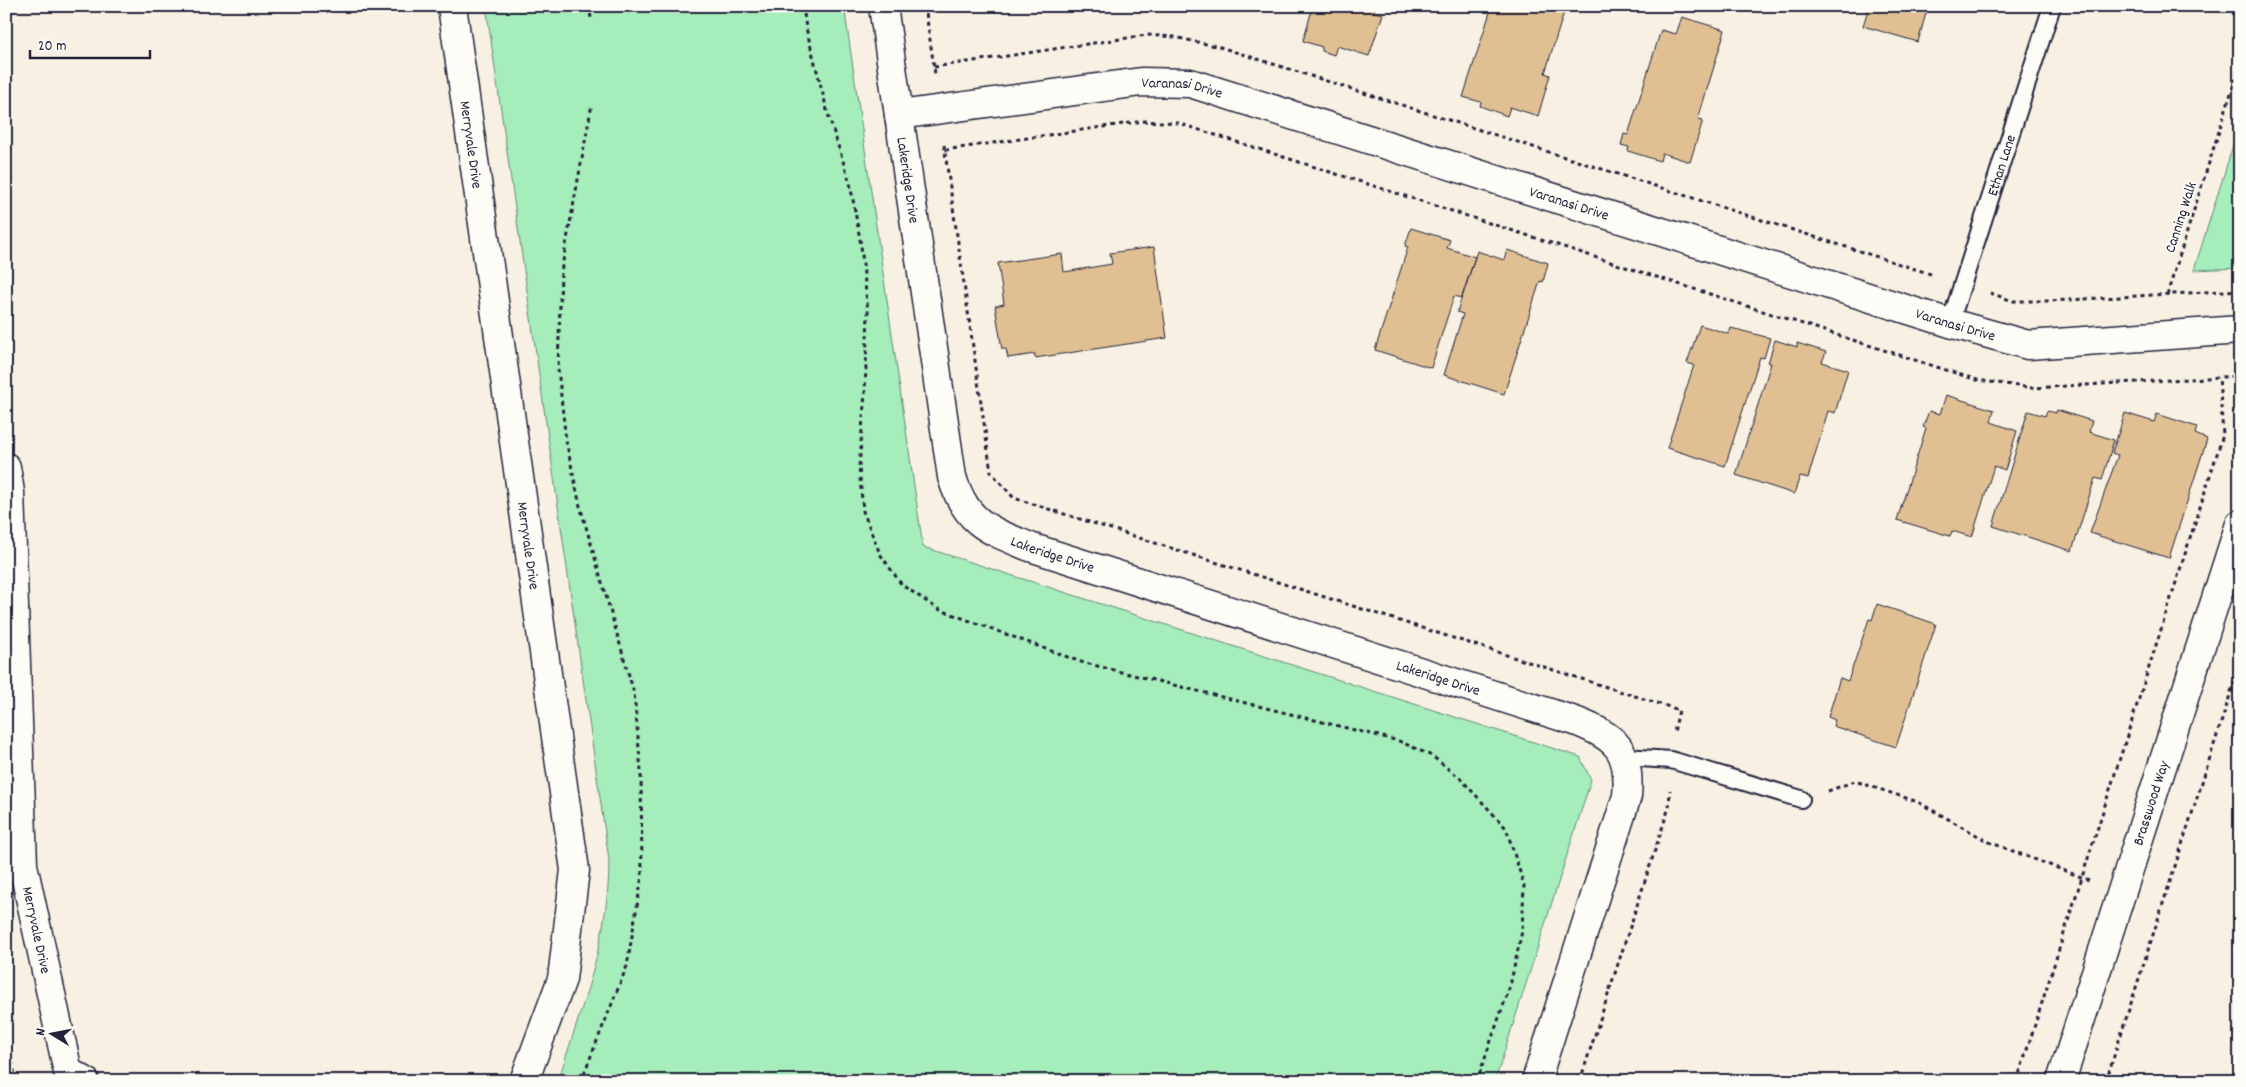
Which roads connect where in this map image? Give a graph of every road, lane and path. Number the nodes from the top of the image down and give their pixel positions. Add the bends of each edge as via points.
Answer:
1 (452, 6) edge
2 (589, 6) edge
3 (883, 6) edge
4 (925, 6) edge
5 (2052, 6) edge
6 (591, 18) dead end
7 (2240, 65) edge
8 (934, 67) junction
9 (592, 104) dead end
10 (940, 110) junction
11 (899, 116) junction
12 (945, 150) junction
13 (1962, 284) junction
14 (2240, 290) edge
15 (2168, 294) junction
16 (1950, 323) junction
17 (2240, 330) edge
18 (2163, 335) junction
19 (2240, 376) edge
20 (2219, 377) junction
21 (2162, 380) junction
22 (6, 467) edge
23 (2240, 524) edge
24 (2240, 664) edge
25 (1625, 757) junction
26 (1671, 760) junction
27 (1801, 800) joint
28 (13, 814) edge
29 (2082, 877) junction
30 (2123, 890) junction
31 (6, 1030) edge
32 (16, 1081) edge
33 (85, 1081) edge
34 (524, 1081) edge
35 (581, 1081) edge
36 (1536, 1081) edge
37 (1580, 1081) edge
38 (2017, 1081) edge
39 (2061, 1081) edge
40 (2106, 1081) edge

1 - 34 street, Merryvale Drive via 575,870 562,979
2 - 6 path
3 - 11 street, Lakeridge Drive
4 - 8 path
5 - 13 lane, Ethan Lane
7 - 15 path, Canning Walk
8 - 10 path
8 - 13 path via 1147,35 1174,36 1220,47
9 - 35 path via 561,272 558,369 566,441 580,506 634,693 641,771 642,876 627,966
10 - 11 street, Varanasi Drive
10 - 12 path
10 - 16 street, Varanasi Drive via 1141,82 1190,83
11 - 25 street, Lakeridge Drive via 952,477 957,494 987,530 1030,547 1595,728
12 - 21 path via 1144,121 1178,123 1977,380 2032,388
12 - 26 path via 991,472 1014,498 1679,710
13 - 15 path via 2013,301
13 - 16 lane, Ethan Lane
14 - 15 path
15 - 18 path, Canning Walk
16 - 18 street, Varanasi Drive via 2028,344
17 - 18 street, Varanasi Drive
18 - 21 path, Canning Walk
19 - 20 path
20 - 21 path
20 - 29 path via 2223,435
22 - 28 street, Merryvale Drive via 10,492
23 - 30 street, Brasswood Way
24 - 40 path
25 - 26 lane
25 - 36 street via 1629,774 1627,796
26 - 27 lane
26 - 37 path via 1669,807
27 - 29 path via 1855,781 1918,802 1989,842
28 - 33 street, Merryvale Drive via 68,1072
29 - 30 path
29 - 38 path
30 - 39 street, Brasswood Way
31 - 32 path

